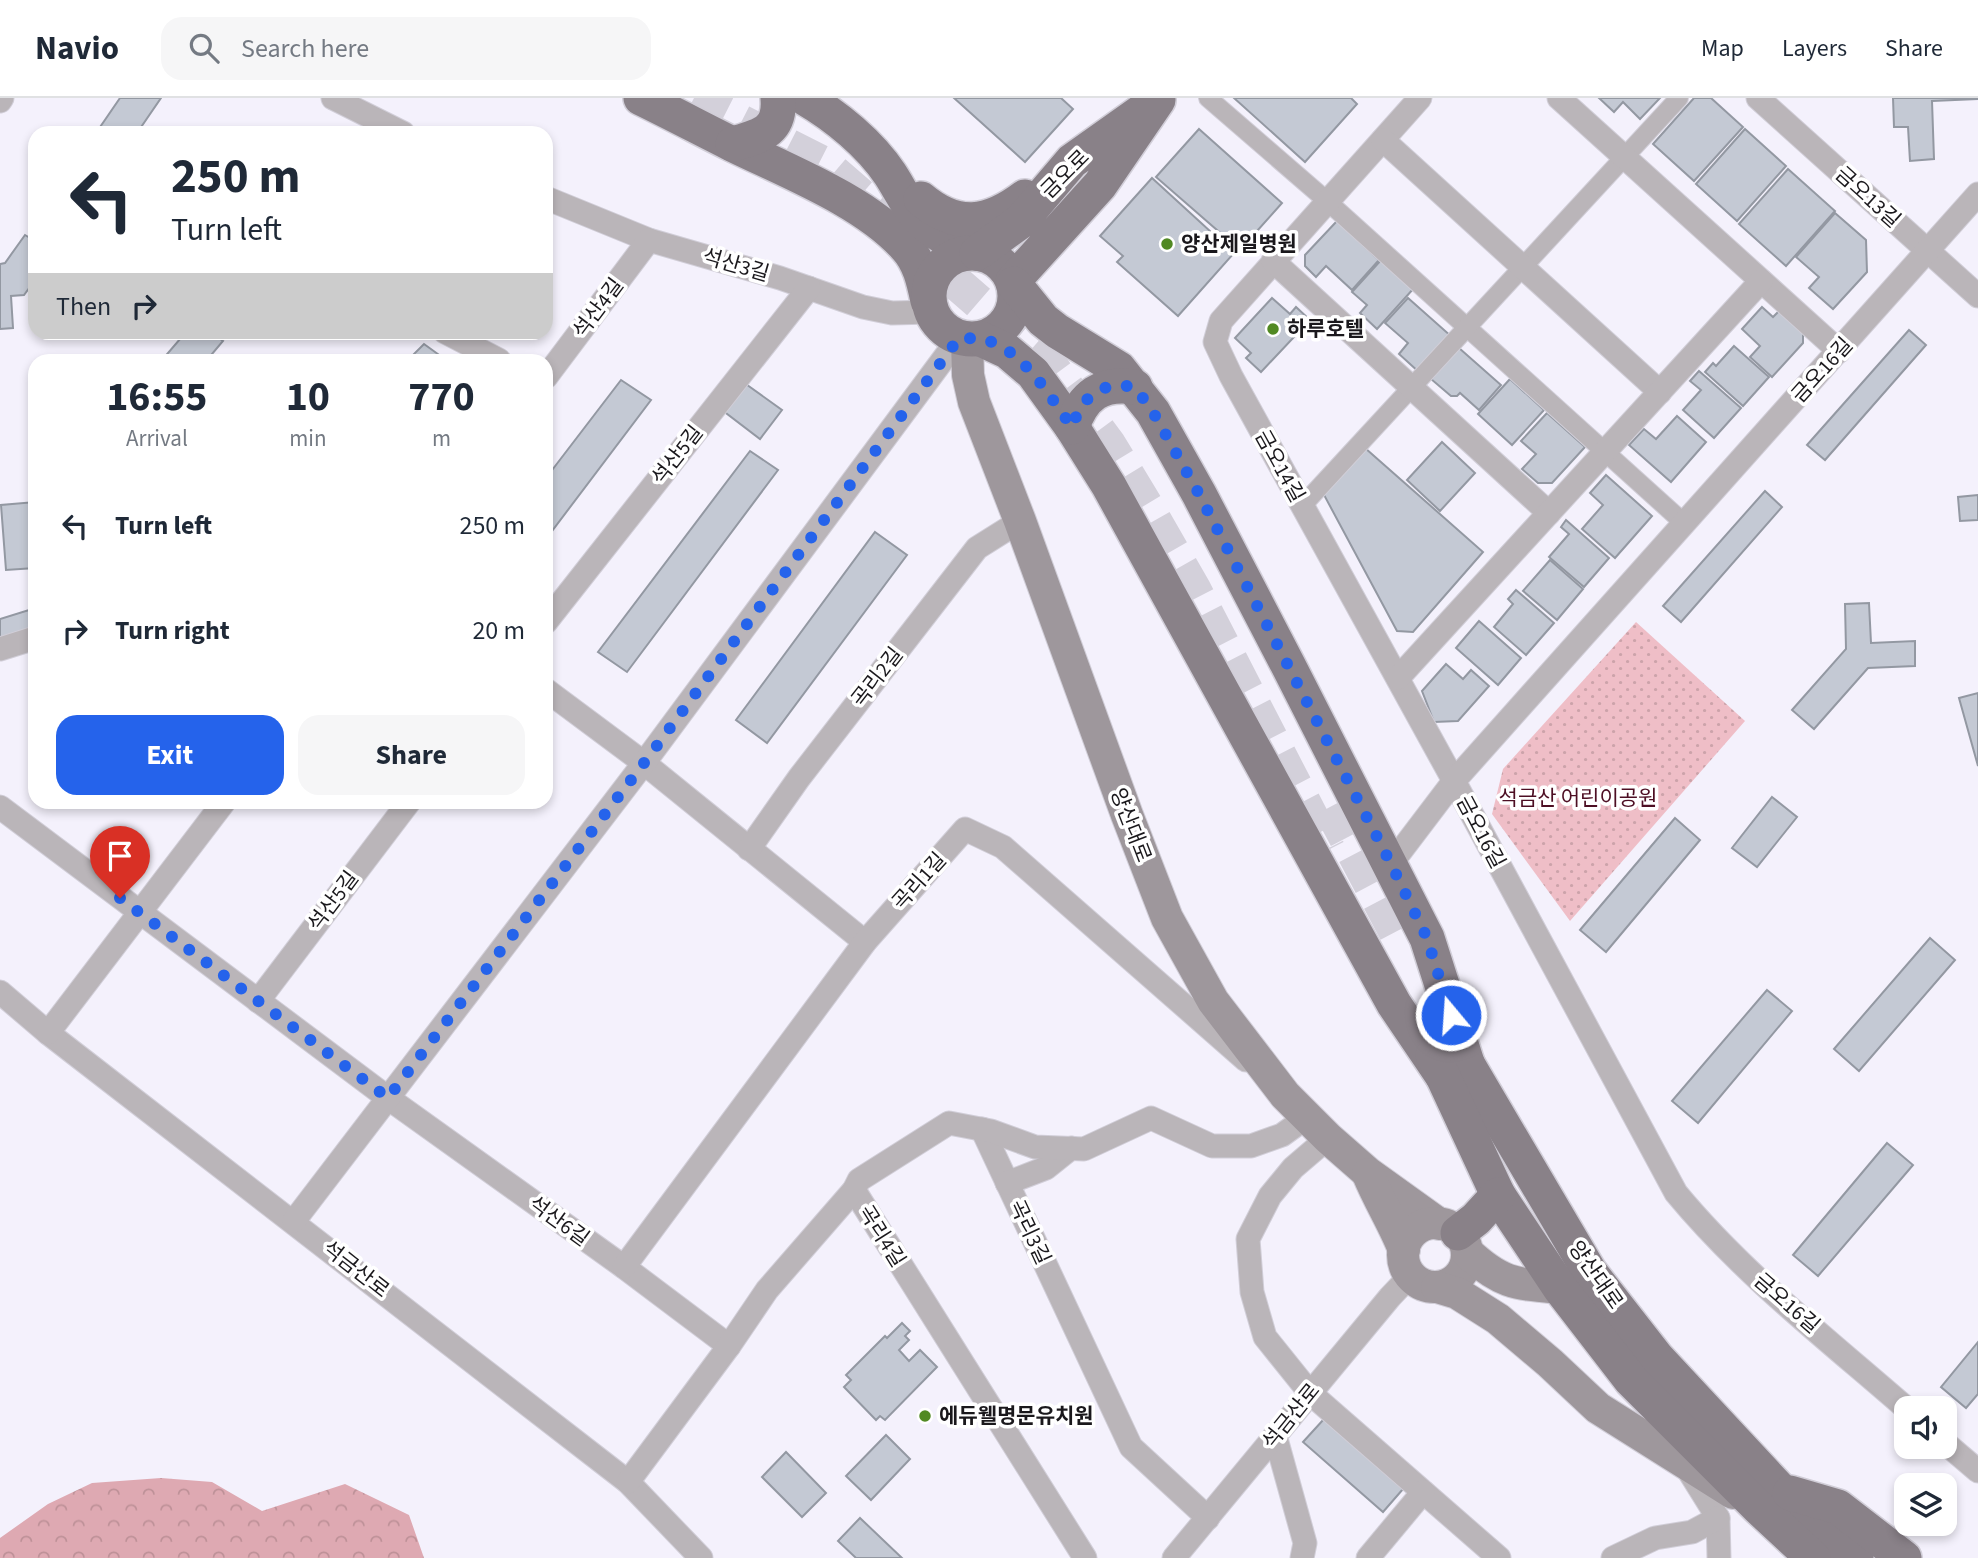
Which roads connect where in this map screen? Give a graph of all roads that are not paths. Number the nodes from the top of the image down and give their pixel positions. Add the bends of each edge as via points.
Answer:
1 (333, 98) edge
2 (641, 98) edge
3 (778, 98) edge
4 (805, 98) edge
5 (1208, 98) edge
6 (1420, 98) edge
7 (1559, 98) edge
8 (1679, 98) edge
9 (1758, 98) edge
10 (1159, 99) edge
11 (389, 126) edge
12 (1382, 140) junction
13 (733, 144) junction
14 (1625, 157) junction
15 (1072, 162) junction
16 (889, 172) junction
17 (1978, 194) edge
18 (553, 201) edge
19 (1327, 201) junction
20 (1073, 215) junction
21 (649, 240) junction
22 (1928, 251) junction
23 (974, 253) junction
24 (1273, 261) junction
25 (1522, 268) junction
26 (1761, 281) junction
27 (1013, 283) junction
28 (809, 288) junction
29 (1978, 296) edge
30 (930, 307) junction
31 (1468, 327) junction
32 (969, 339) junction
33 (460, 340) edge
34 (1839, 351) junction
35 (487, 354) edge
36 (553, 368) edge
37 (1127, 378) junction
38 (1412, 387) junction
39 (1660, 392) junction
40 (1072, 427) junction
41 (1606, 451) junction
42 (1302, 506) junction
43 (1549, 513) junction
44 (1020, 521) junction
45 (1685, 524) junction
46 (553, 613) edge
47 (28, 640) edge
48 (0, 649) edge
49 (1398, 678) junction
50 (553, 695) edge
51 (644, 763) junction
52 (1454, 781) junction
53 (0, 807) edge
54 (219, 809) edge
55 (404, 809) edge
56 (749, 849) junction
57 (1391, 864) junction
58 (139, 913) junction
59 (865, 942) junction
60 (1392, 948) tunnel mouth
61 (0, 992) edge
62 (258, 1001) junction
63 (48, 1033) junction
64 (1455, 1071) junction
65 (1285, 1095) junction
66 (388, 1098) junction
67 (1317, 1127) junction
68 (982, 1129) junction
69 (1071, 1148) junction
70 (1368, 1173) junction
71 (1007, 1183) junction
72 (854, 1190) junction
73 (1499, 1195) junction
74 (294, 1221) junction
75 (1455, 1236) junction
76 (624, 1267) junction
77 (1417, 1271) junction
78 (1560, 1288) junction
79 (729, 1346) junction
80 (1310, 1393) junction
81 (1894, 1398) edge
82 (1275, 1435) junction
83 (1957, 1452) edge
84 (1683, 1462) junction
85 (1978, 1471) edge
86 (628, 1482) junction
87 (1423, 1492) junction
88 (1769, 1499) junction
89 (1208, 1518) junction
90 (1718, 1518) junction
91 (701, 1558) edge
92 (1085, 1558) edge
93 (1174, 1558) edge
94 (1302, 1558) edge
95 (1368, 1558) edge
96 (1499, 1558) edge
97 (1614, 1558) edge
98 (1719, 1558) edge
99 (1813, 1558) edge
100 (1856, 1558) edge
101 (1904, 1558) edge

1 - 11 street
2 - 13 main road
3 - 13 main road via 779,110 769,129
4 - 16 main road via 857,137
5 - 19 street
6 - 12 street, 금오14길
7 - 14 street
8 - 14 street
9 - 22 street, 금오13길
10 - 15 main road, 금오로
10 - 20 main road, 금오로 via 1100,185
12 - 19 street, 금오14길
12 - 25 street
13 - 30 main road via 792,171 889,231 919,266
14 - 25 street
14 - 26 street
15 - 16 main road via 1012,207 984,219 944,215
15 - 23 main road, 금오로 via 1021,220
16 - 23 main road via 919,219
17 - 22 street, 금오16길
18 - 21 street, 석산3길
19 - 24 street, 금오14길
19 - 31 street
20 - 27 main road, 금오로
20 - 37 main road via 1047,265 1046,292 1061,315 1094,340
21 - 28 street, 석산3길
21 - 36 street, 석산4길
22 - 29 street, 금오13길
22 - 34 street, 금오16길
23 - 27 main road via 999,262
23 - 30 main road via 956,255 935,274 929,287
24 - 38 street
24 - 42 street, 금오14길 via 1221,320 1215,342
25 - 31 street
25 - 39 street
26 - 34 street
26 - 39 street
27 - 32 main road via 1016,298 1005,324 995,333
27 - 37 main road via 1043,320
28 - 30 street, 석산3길 via 892,313
28 - 46 street, 석산5길
30 - 32 main road via 947,332
31 - 38 street
31 - 41 street
32 - 40 main road via 1007,351 1021,361
32 - 44 main road, 양산대로 via 968,374 974,402
32 - 51 street
33 - 35 street
34 - 45 street, 금오16길
37 - 40 main road via 1093,393 1079,409
37 - 57 main road via 1153,412 1199,494
38 - 42 street
38 - 43 street
39 - 41 street
40 - 64 main road via 1109,486 1394,1004
41 - 43 street
41 - 45 street
42 - 49 street, 금오14길
43 - 49 street
44 - 56 street, 곡리2길 via 977,548
44 - 65 main road, 양산대로 via 1167,918 1213,1001
45 - 52 street, 금오16길
47 - 48 street
49 - 52 street, 금오14길
50 - 51 street
51 - 56 street
51 - 66 street
52 - 57 street
52 - 81 street, 금오16길 via 1676,1193 1708,1233
53 - 58 street
54 - 58 street
55 - 62 street, 석산5길
56 - 59 street
57 - 64 main road via 1427,938
58 - 62 street
58 - 63 street
59 - 65 street, 곡리1길 via 965,829 1003,847
59 - 76 street, 곡리1길
60 - 64 main road, 양산대로 via 1408,1003
61 - 63 street, 석금산로
62 - 66 street
63 - 74 street, 석금산로
64 - 73 main road, 양산대로
64 - 88 main road, 양산대로 via 1590,1271
65 - 67 main road, 양산대로
66 - 74 street
66 - 76 street, 석산6길
67 - 69 street, 곡리3길 via 1251,1146 1212,1146 1151,1118 1084,1149
67 - 70 main road, 양산대로
67 - 80 street via 1270,1196 1248,1239 1252,1292 1265,1337
68 - 69 street via 1035,1147
68 - 71 street
68 - 72 street via 949,1123 859,1180
69 - 71 street, 곡리3길 via 1046,1168
70 - 75 main road, 양산대로
70 - 77 main road
71 - 89 street, 곡리3길 via 1131,1447
72 - 79 street, 곡리4길 via 767,1290
72 - 92 street, 곡리4길
73 - 75 main road
73 - 78 main road, 양산대로
74 - 86 street, 석금산로
75 - 77 main road via 1420,1227 1413,1233
75 - 77 main road via 1467,1263 1456,1280
75 - 78 main road, 양산대로 via 1479,1263 1506,1281
76 - 79 street, 석산6길
77 - 80 street, 석금산로
77 - 84 main road via 1498,1319 1598,1408
78 - 88 main road, 양산대로 via 1631,1380
79 - 86 street, 곡리4길
80 - 82 street, 석금산로
80 - 87 street
82 - 89 street, 석금산로
82 - 94 street via 1305,1543
83 - 85 street
84 - 88 main road
84 - 90 street
86 - 91 street, 석금산로
87 - 95 street
87 - 96 street
88 - 99 main road, 양산대로
88 - 100 main road, 양산대로
88 - 101 main road via 1838,1507
89 - 93 street, 석금산로
90 - 97 street via 1692,1532 1655,1538
90 - 98 street

